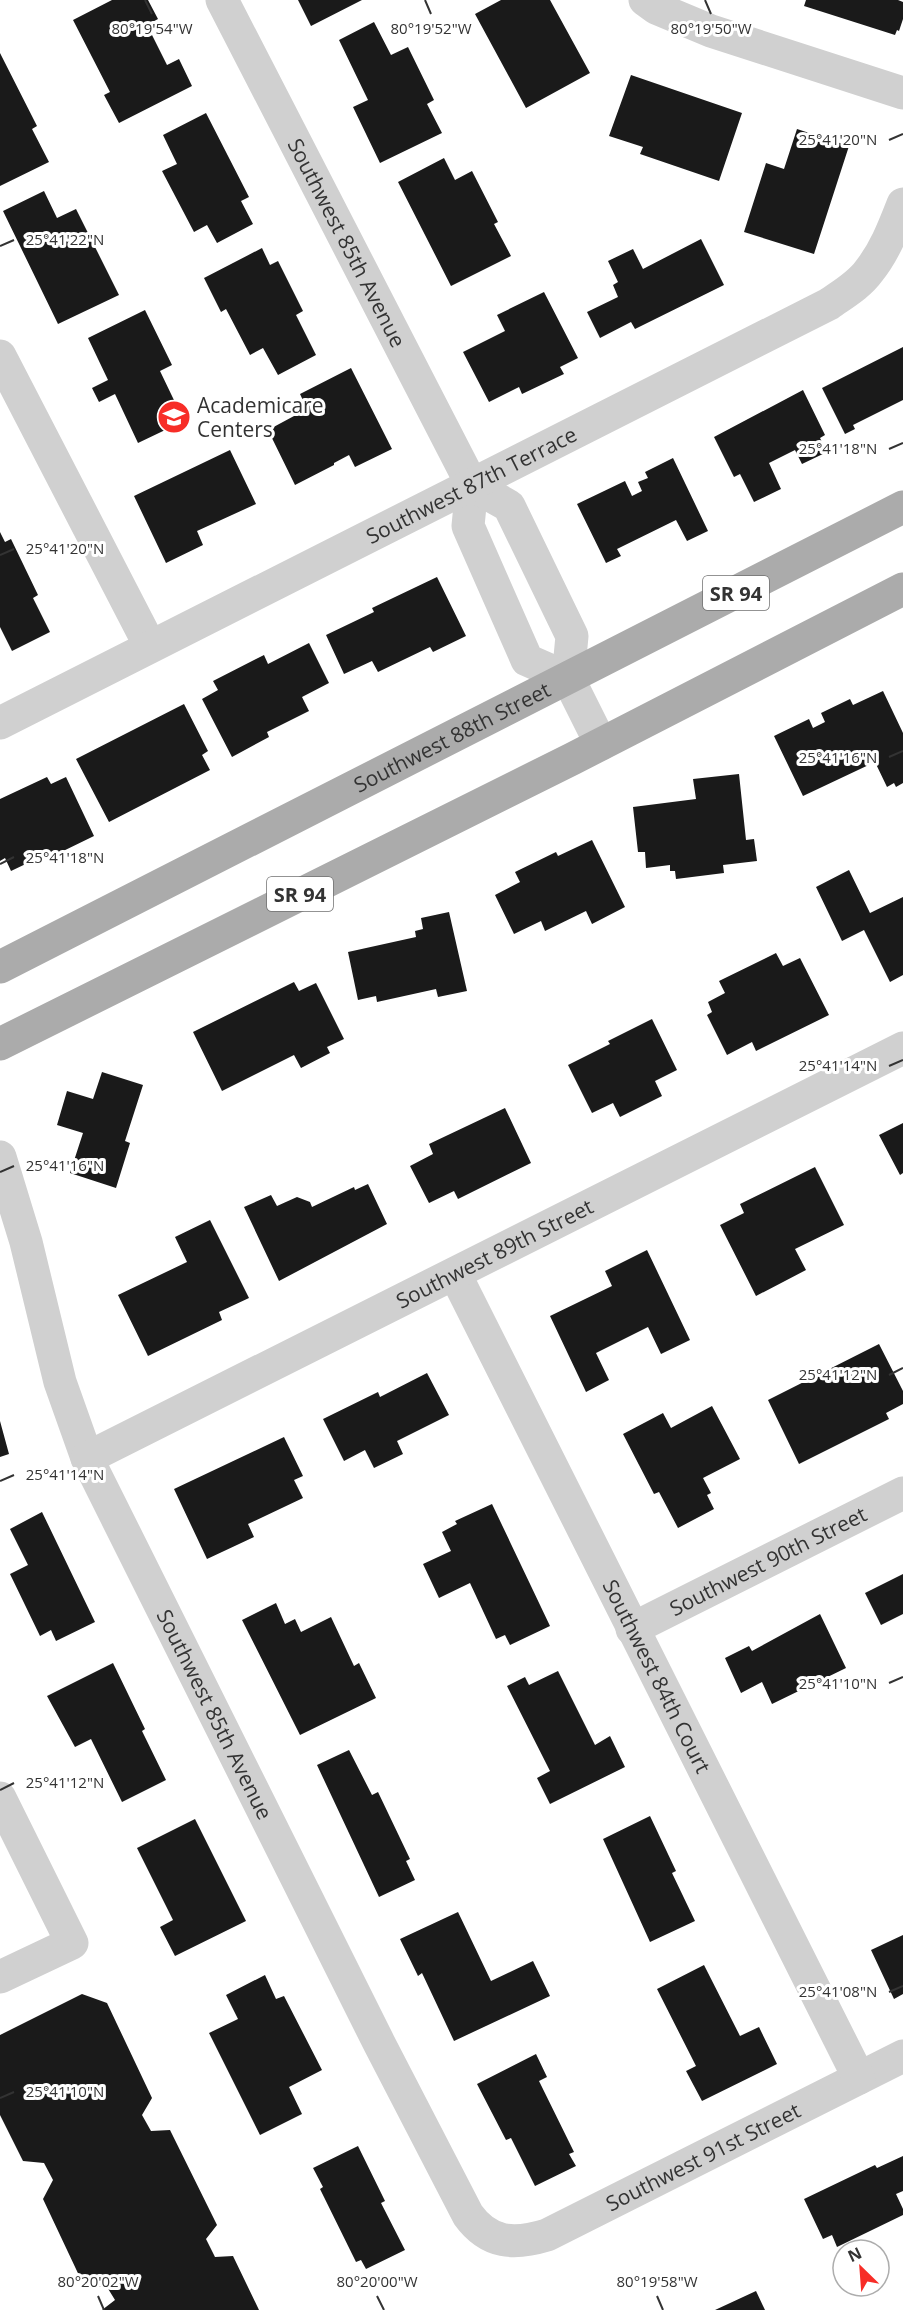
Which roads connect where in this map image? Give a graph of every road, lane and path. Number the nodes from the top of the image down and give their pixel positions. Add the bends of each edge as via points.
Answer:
1 (222, 0) edge
2 (645, 0) edge
3 (903, 93) edge
4 (903, 204) edge
5 (0, 356) edge
6 (472, 485) junction
7 (903, 507) edge
8 (903, 589) edge
9 (150, 646) junction
10 (568, 678) junction
11 (0, 723) edge
12 (601, 744) junction
13 (0, 967) edge
14 (0, 1044) edge
15 (903, 1048) edge
16 (0, 1157) edge
17 (455, 1274) junction
18 (87, 1458) junction
19 (903, 1493) edge
20 (632, 1629) junction
21 (0, 1798) edge
22 (0, 1977) edge
23 (903, 2056) edge
24 (859, 2078) junction
25 (497, 2239) joint

1 - 6 street, Southwest 85th Avenue
2 - 3 street via 711,31
4 - 6 street, Southwest 87th Terrace via 890,238 869,272 829,304
5 - 9 street
6 - 9 street, Southwest 87th Terrace
6 - 10 street via 509,506 572,636
6 - 10 street via 468,526 527,660
7 - 10 main road, Southwest 88th Street / SR 94
8 - 12 main road, SR 94
9 - 11 street, Southwest 87th Terrace
10 - 12 street
10 - 13 main road, Southwest 88th Street / SR 94
12 - 14 main road, SR 94
15 - 17 street, Southwest 89th Street
16 - 18 street, Southwest 85th Avenue via 26,1242 60,1382
17 - 18 street, Southwest 89th Street
17 - 20 street, Southwest 84th Court
18 - 25 street, Southwest 85th Avenue via 378,2043 468,2215 486,2234
19 - 20 street, Southwest 90th Street
20 - 24 street, Southwest 84th Court
21 - 22 street via 72,1943
23 - 24 street, Southwest 91st Street
24 - 25 street, Southwest 91st Street via 547,2235 525,2240

